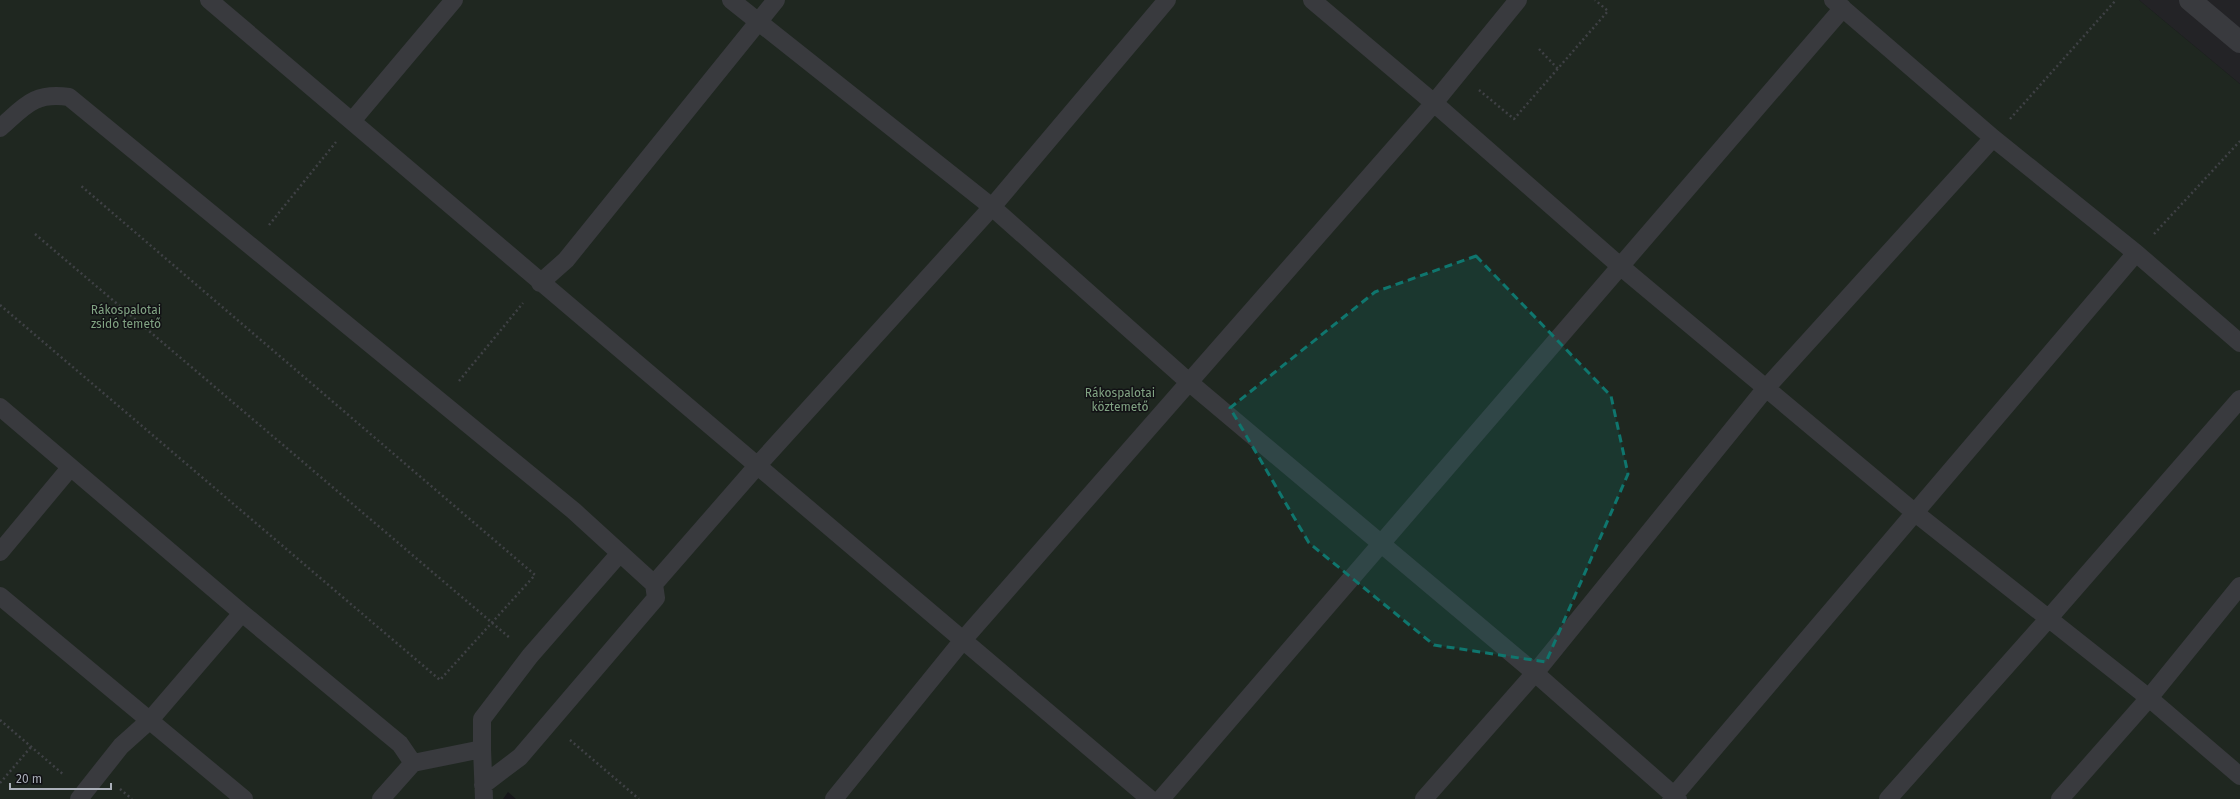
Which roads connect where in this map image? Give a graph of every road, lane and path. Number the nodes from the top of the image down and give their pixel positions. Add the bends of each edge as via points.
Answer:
1 (209, 0) edge
2 (454, 0) edge
3 (731, 0) edge
4 (776, 0) edge
5 (1167, 0) edge
6 (1312, 0) edge
7 (1518, 0) edge
8 (1595, 0) edge
9 (2116, 0) edge
10 (2190, 0) edge
11 (1838, 4) edge
12 (758, 22) junction
13 (2240, 42) edge
14 (1539, 50) dead end
15 (1558, 68) junction
16 (1459, 72) junction
17 (1434, 103) junction
18 (352, 121) junction
19 (0, 128) edge
20 (1993, 138) junction
21 (2240, 141) edge
22 (80, 185) dead end
23 (992, 207) junction
24 (265, 230) dead end
25 (35, 234) dead end
26 (2136, 253) junction
27 (1620, 266) junction
28 (540, 283) junction
29 (0, 305) edge
30 (2240, 343) edge
31 (1190, 383) junction
32 (454, 387) dead end
33 (1766, 388) junction
34 (2240, 398) edge
35 (0, 407) edge
36 (757, 466) junction
37 (70, 468) junction
38 (1914, 512) junction
39 (1383, 543) junction
40 (0, 552) edge
41 (620, 553) junction
42 (654, 584) junction
43 (2240, 586) edge
44 (0, 596) edge
45 (242, 613) junction
46 (2049, 618) junction
47 (492, 623) junction
48 (963, 640) junction
49 (530, 656) junction
50 (1535, 673) junction
51 (2149, 698) junction
52 (0, 720) edge
53 (150, 720) junction
54 (570, 740) dead end
55 (31, 747) junction
56 (482, 749) junction
57 (413, 763) junction
58 (2240, 776) edge
59 (0, 783) edge
60 (484, 792) edge
61 (82, 796) edge
62 (1674, 798) edge
63 (244, 799) edge
64 (381, 799) edge
65 (640, 799) edge
66 (834, 799) edge
67 (1150, 799) edge
68 (1161, 799) edge
69 (1424, 799) edge
70 (1888, 799) edge
71 (2060, 799) edge

1 - 18 lane
2 - 18 lane
3 - 12 lane
4 - 12 lane
5 - 23 lane
6 - 17 lane
7 - 16 lane
8 - 15 path via 1608,11
9 - 20 path
10 - 13 street
11 - 20 lane
11 - 27 lane
12 - 23 lane
12 - 28 lane via 566,260
14 - 15 path
15 - 16 path via 1514,120
16 - 17 lane
17 - 27 lane
17 - 31 lane
18 - 24 path
18 - 28 lane
19 - 41 lane via 30,102 51,94 69,97 567,506
20 - 26 lane
20 - 33 lane
21 - 26 path
22 - 47 path via 535,575
23 - 31 lane
23 - 36 lane
25 - 47 path
26 - 30 lane
26 - 38 lane
27 - 33 lane
27 - 39 lane
28 - 32 path
28 - 36 lane
29 - 47 path via 440,680
31 - 39 lane
31 - 48 lane
33 - 38 lane
33 - 50 lane
34 - 46 lane
35 - 37 lane
36 - 42 lane
36 - 48 lane
37 - 40 lane
37 - 45 lane
38 - 46 lane
38 - 62 lane
39 - 50 lane
39 - 68 lane
41 - 42 lane
41 - 49 lane
42 - 60 lane via 656,598 520,757
43 - 51 lane
44 - 53 lane
45 - 53 lane
45 - 57 lane via 400,744
46 - 51 lane
46 - 70 lane
47 - 49 path
48 - 66 lane
48 - 67 lane
49 - 56 lane via 482,719
50 - 62 lane
50 - 69 lane
51 - 58 lane
51 - 71 lane
52 - 55 path
53 - 61 lane via 121,746
53 - 63 lane
54 - 65 path
55 - 59 path
55 - 61 path
56 - 57 lane
56 - 60 lane
57 - 64 lane

